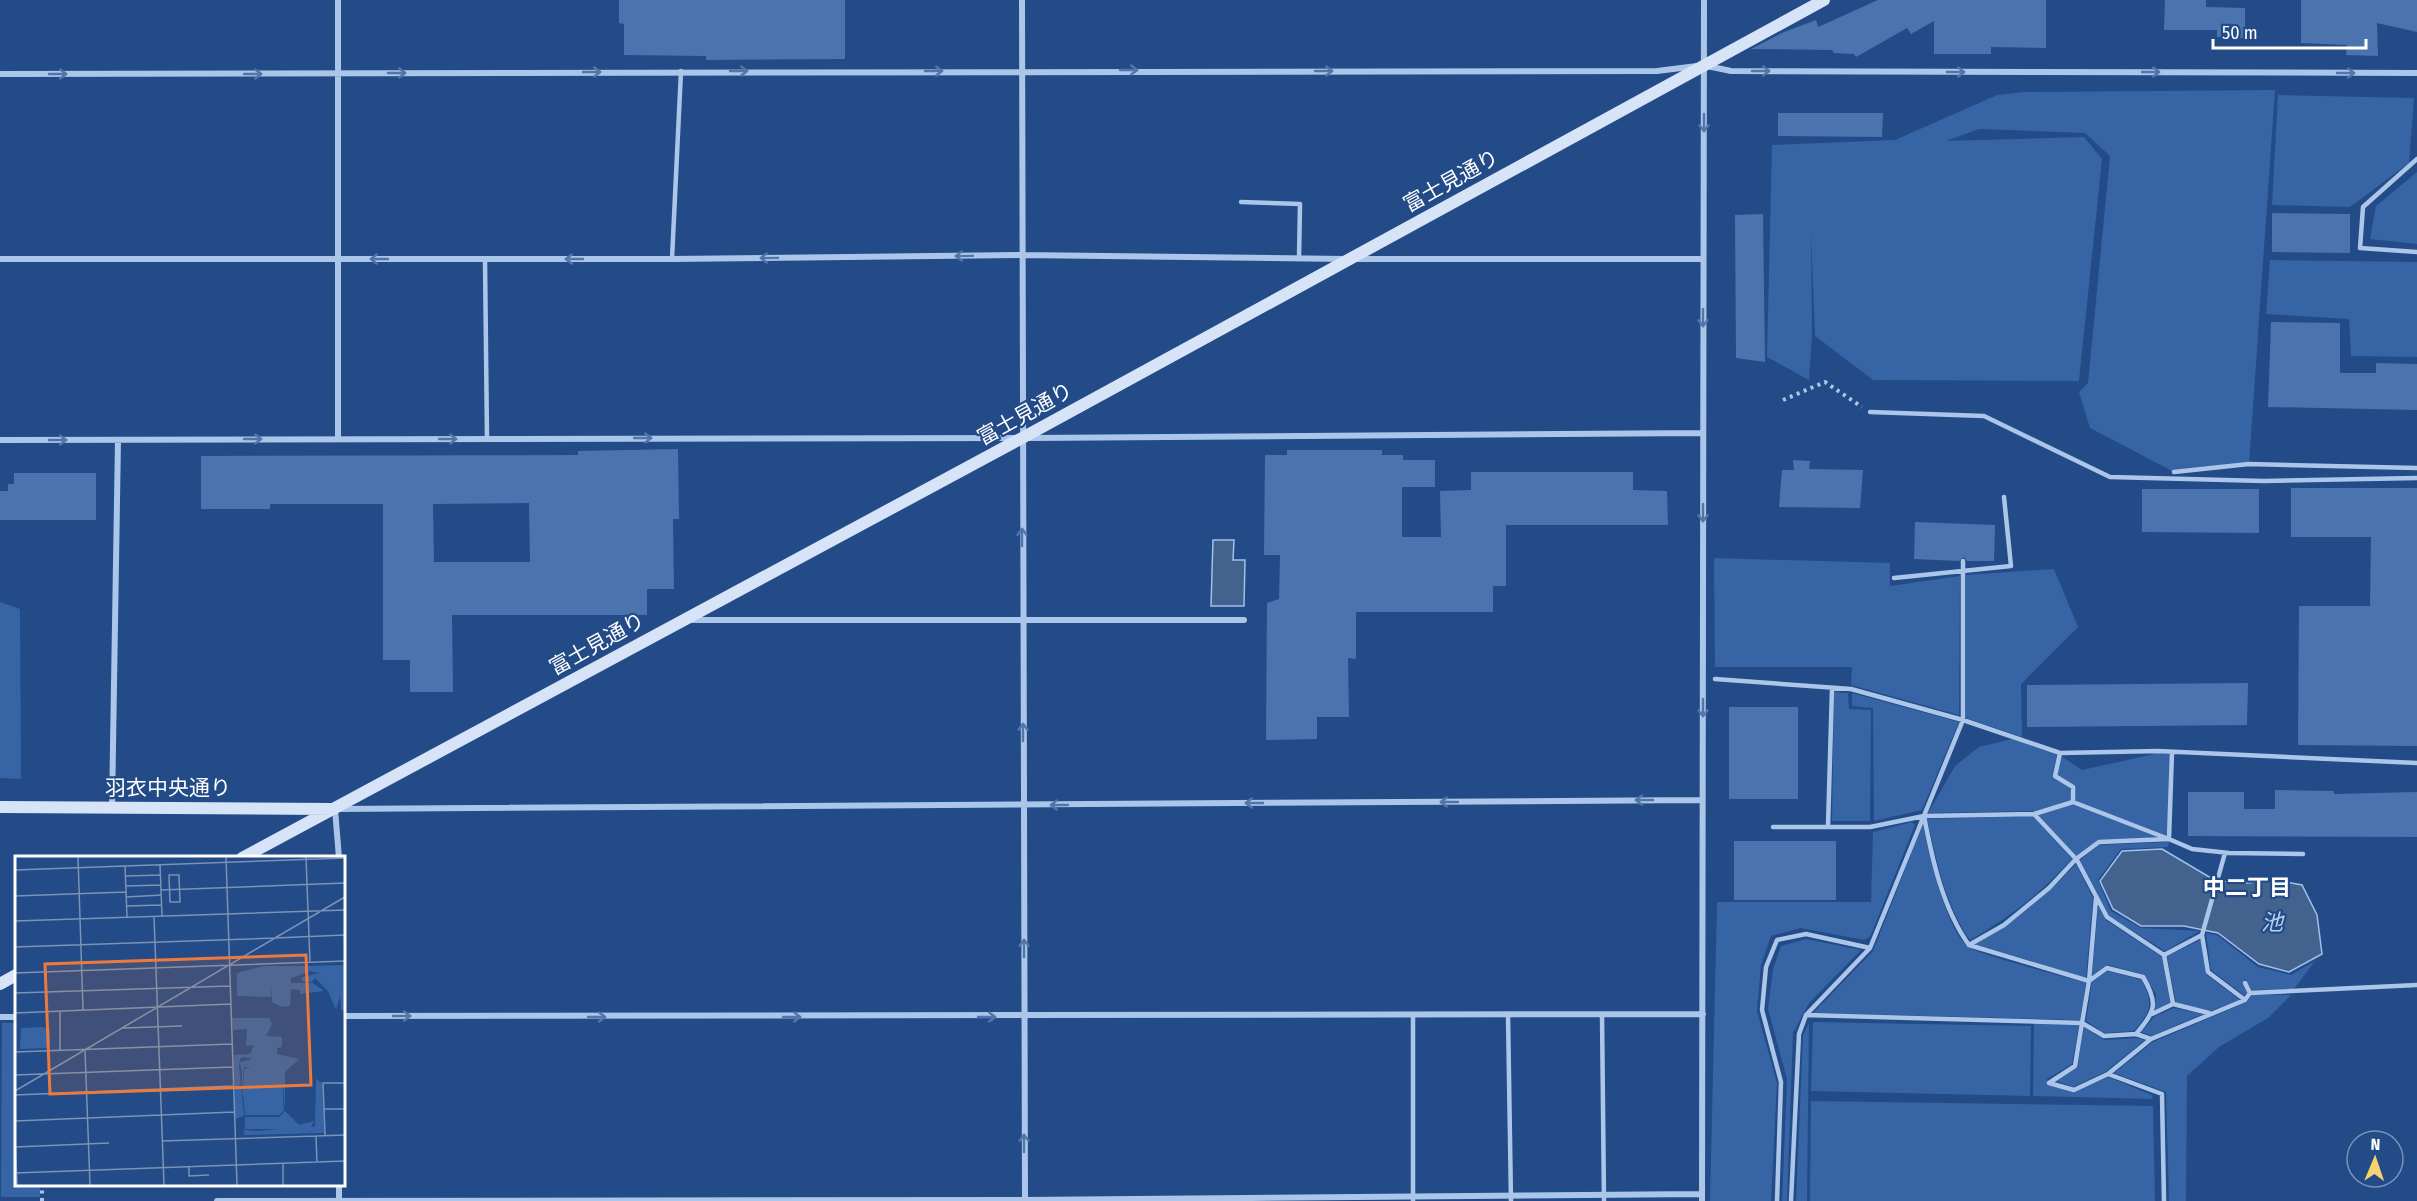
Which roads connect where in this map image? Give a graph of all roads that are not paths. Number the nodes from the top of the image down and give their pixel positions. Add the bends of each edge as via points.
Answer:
1 (338, 0) edge
2 (1022, 0) edge
3 (1704, 0) edge
4 (1824, 0) edge
5 (1704, 65) junction
6 (1023, 70) junction
7 (681, 71) junction
8 (2417, 73) edge
9 (0, 74) edge
10 (339, 74) junction
11 (2417, 159) edge
12 (1241, 202) dead end
13 (2417, 252) edge
14 (1022, 255) junction
15 (0, 259) edge
16 (338, 259) junction
17 (485, 259) junction
18 (672, 259) junction
19 (1299, 259) junction
20 (1349, 259) junction
21 (1703, 259) junction
22 (1870, 412) road end
23 (1703, 433) junction
24 (1022, 438) junction
25 (338, 439) junction
26 (488, 439) junction
27 (0, 440) edge
28 (118, 440) junction
29 (2417, 468) edge
30 (2174, 472) dead end
31 (2417, 478) edge
32 (2004, 497) dead end
33 (1963, 561) dead end
34 (1963, 571) junction
35 (1894, 578) dead end
36 (683, 620) junction
37 (1022, 620) junction
38 (1244, 620) dead end
39 (1715, 679) dead end
40 (1832, 688) junction
41 (1963, 720) junction
42 (2172, 752) junction
43 (2060, 753) junction
44 (2417, 764) edge
45 (1702, 800) junction
46 (2073, 802) junction
47 (1023, 805) junction
48 (0, 807) edge
49 (112, 808) junction
50 (335, 809) junction
51 (2034, 814) junction
52 (1924, 816) junction
53 (1773, 827) dead end
54 (1828, 827) junction
55 (2224, 853) junction
56 (2303, 854) dead end
57 (246, 856) edge
58 (339, 856) edge
59 (2077, 860) junction
60 (2096, 898) junction
61 (2202, 935) junction
62 (1969, 945) junction
63 (1870, 948) junction
64 (2164, 955) junction
65 (15, 976) edge
66 (2089, 981) junction
67 (2245, 983) dead end
68 (0, 984) edge
69 (2417, 985) edge
70 (2250, 993) junction
71 (2245, 999) junction
72 (2173, 1005) junction
73 (2210, 1013) junction
74 (1413, 1014) junction
75 (1508, 1014) junction
76 (1602, 1014) junction
77 (1703, 1014) junction
78 (2152, 1014) junction
79 (1806, 1015) junction
80 (345, 1016) edge
81 (1024, 1017) junction
82 (2082, 1023) junction
83 (2136, 1034) junction
84 (2151, 1039) junction
85 (2108, 1074) junction
86 (1413, 1198) edge
87 (1511, 1198) edge
88 (1604, 1198) edge
89 (1702, 1198) edge
90 (1024, 1200) edge
91 (217, 1201) edge
92 (339, 1201) edge
93 (1777, 1201) edge
94 (1791, 1201) edge
95 (2164, 1201) edge

1 - 10 street
2 - 6 street
3 - 5 street
4 - 5 street, 富士見通り
6 -> 5 street via 1658,71
5 -> 8 street via 1731,71
5 - 20 street, 富士見通り
5 -> 21 street
7 -> 6 street
6 - 14 street
10 -> 7 street
7 - 18 lane
9 -> 10 street
10 - 16 street
11 - 13 lane via 2363,207 2360,248
12 - 19 lane via 1300,204
14 -> 18 street
14 - 19 street
14 - 24 street
15 - 16 street
17 -> 16 street
16 - 25 street
18 -> 17 street
17 - 26 lane
19 - 20 street
20 - 21 street
20 - 24 street, 富士見通り
21 -> 23 street
22 - 31 lane via 1984,416 2110,477 2264,481
23 - 24 street
23 -> 45 street
26 -> 24 street
24 - 36 street, 富士見通り
37 -> 24 street
25 -> 26 street
28 -> 25 street
27 -> 28 street
28 - 49 street
29 - 30 lane via 2249,465
32 - 34 lane via 2011,566
33 - 34 lane
34 - 35 lane
34 - 41 lane
36 - 37 street
36 - 50 street, 富士見通り
37 - 38 street
47 -> 37 street
39 - 40 lane
40 - 41 lane
40 - 54 lane
41 - 43 lane
41 - 52 lane
42 - 43 lane
42 - 44 lane
42 - 46 lane via 2169,839
43 - 46 lane via 2055,776 2073,786
45 -> 47 street
45 - 77 street
46 - 51 lane
47 - 50 street
81 -> 47 street
48 - 49 street, 羽衣中央通り
49 - 50 street, 羽衣中央通り
50 - 57 street, 富士見通り
50 - 58 street
51 - 52 lane
51 - 59 lane
52 - 54 lane via 1870,827
52 - 62 lane via 1943,889 1957,929
52 - 63 lane
53 - 54 lane
55 - 56 lane
55 - 59 lane via 2192,849 2169,839 2099,842
55 - 61 lane
59 - 60 lane
59 - 62 lane via 2004,925
60 - 64 lane via 2107,917
60 - 66 lane
61 - 64 lane
61 - 71 lane via 2208,972
62 - 66 lane
63 - 79 lane
63 - 93 lane via 1806,934 1777,940 1766,967 1762,1010 1781,1082
64 - 72 lane
65 - 68 street
66 - 78 lane via 2107,968 2143,977 2153,995
66 - 82 lane
67 - 70 lane
69 - 70 lane
70 - 71 lane
71 - 73 lane
72 - 73 lane
72 - 78 lane
73 - 84 lane
74 - 75 street
74 - 81 street
74 - 86 lane
75 - 76 street
75 - 87 lane
76 - 77 street
76 - 88 lane
77 - 89 street
78 - 83 lane
79 - 82 lane
79 - 94 lane via 1798,1035
80 -> 81 street
90 -> 81 street
82 - 83 lane via 2104,1036
82 - 85 lane via 2074,1066 2049,1083 2074,1090
83 - 84 lane
84 - 85 lane
85 - 95 lane via 2162,1094
86 - 87 street
86 - 90 street
87 - 88 street
88 - 89 street
90 - 92 street
91 - 92 street

